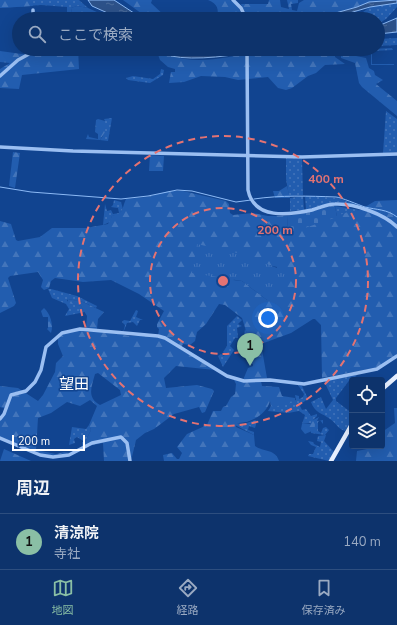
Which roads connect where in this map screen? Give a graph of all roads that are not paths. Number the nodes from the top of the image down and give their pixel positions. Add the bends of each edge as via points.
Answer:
1 (233, 0) edge
2 (243, 12) edge
3 (25, 56) edge
4 (247, 56) edge
5 (0, 76) edge
6 (0, 148) edge
7 (397, 154) edge
8 (248, 155) junction
9 (397, 227) edge
10 (397, 356) edge
11 (397, 376) edge
12 (385, 386) edge
13 (0, 419) edge
14 (349, 429) edge
15 (0, 438) edge
16 (130, 461) edge
17 (331, 461) edge

1 - 2 street
3 - 5 street
4 - 8 street
6 - 8 street
7 - 8 street via 303,157
8 - 9 street via 249,195 253,204 262,212 274,214 340,204 380,215
10 - 13 street via 376,369 309,384 244,381 227,376 165,338 74,329 62,333 46,347 38,378 26,391 11,394
11 - 12 main road
14 - 17 main road
15 - 16 street via 40,455 53,457 69,455 92,443 121,438 127,443

